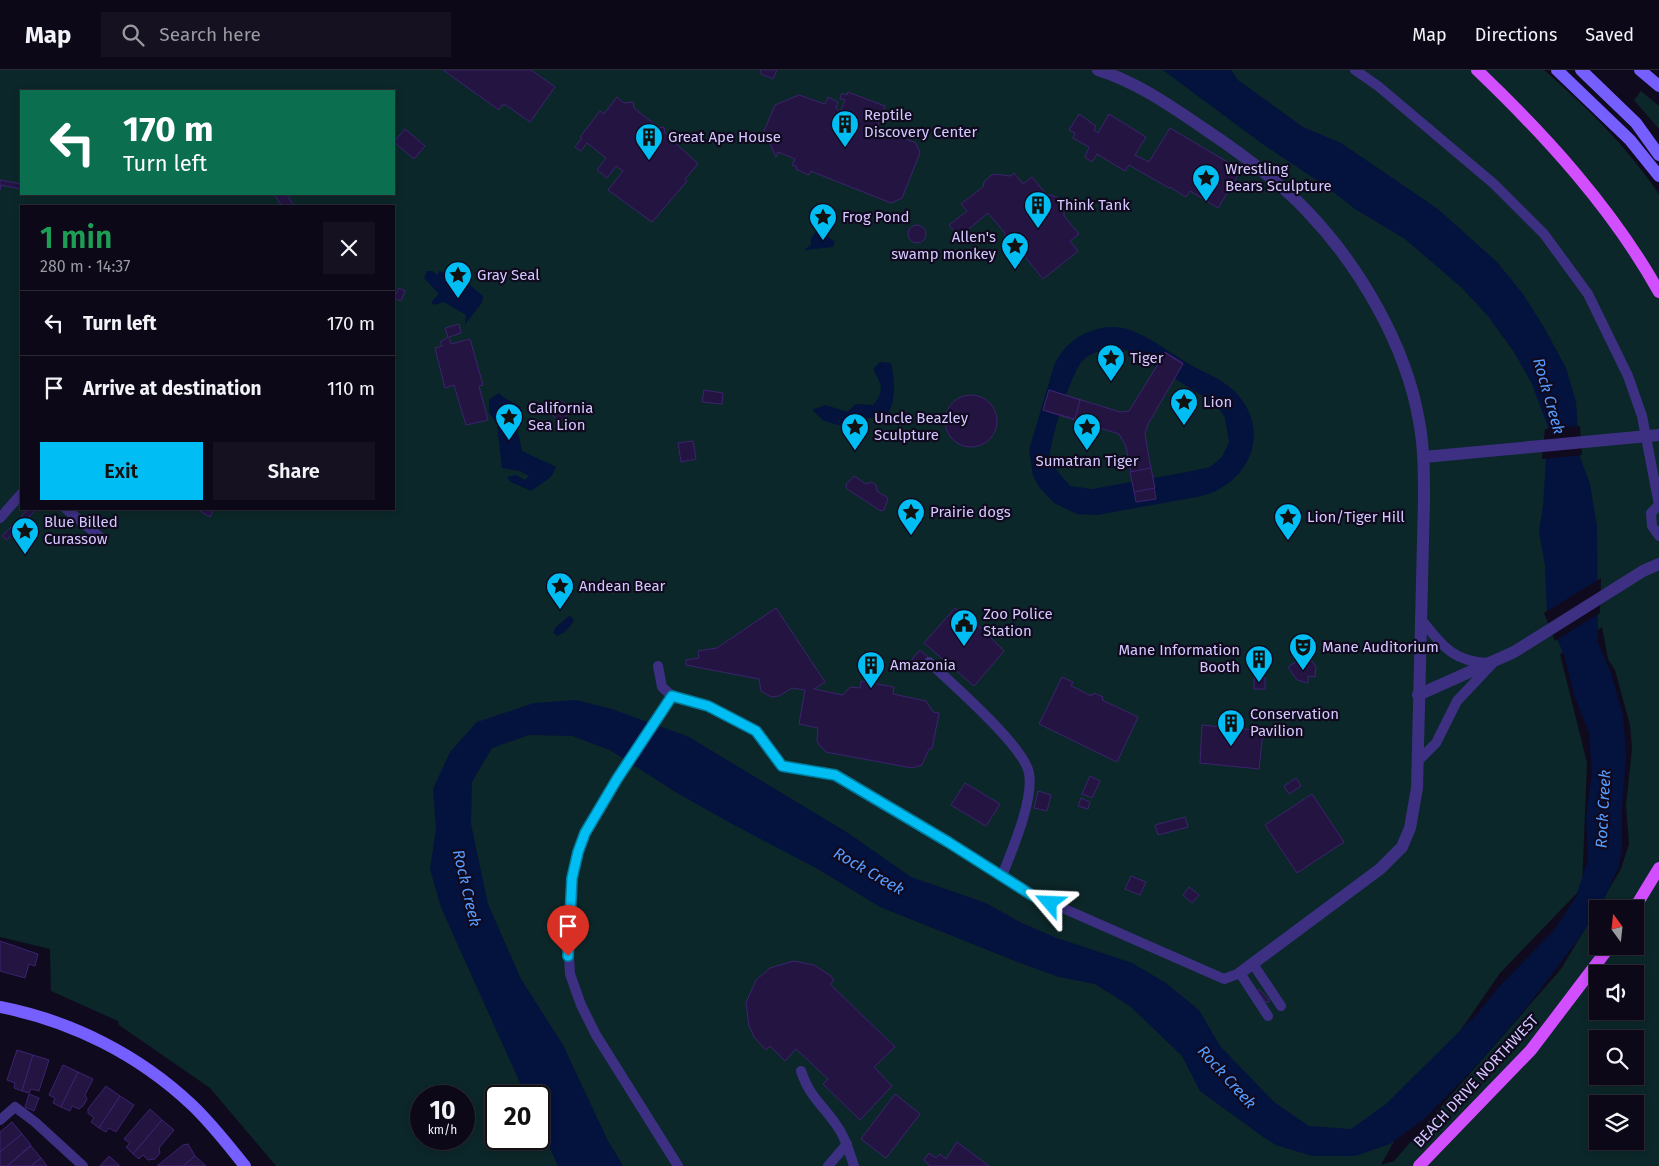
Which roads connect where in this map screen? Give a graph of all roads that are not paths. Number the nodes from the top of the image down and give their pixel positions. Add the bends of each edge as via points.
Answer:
1 (1098, 70) edge
2 (1355, 70) edge
3 (1477, 70) edge
4 (1557, 70) edge
5 (1581, 70) edge
6 (1640, 70) edge
7 (1659, 86) edge
8 (1659, 155) edge
9 (1659, 176) edge
10 (1659, 292) edge
11 (1659, 435) edge
12 (1424, 457) junction
13 (20, 495) edge
14 (1659, 505) edge
15 (67, 510) edge
16 (0, 518) edge
17 (1659, 536) edge
18 (100, 537) dead end
19 (1659, 564) edge
20 (1420, 618) junction
21 (929, 662) dead end
22 (1492, 663) junction
23 (658, 666) dead end
24 (1418, 695) junction
25 (669, 700) junction
26 (1418, 761) junction
27 (1659, 868) edge
28 (1002, 876) junction
29 (1639, 900) edge
30 (1603, 955) edge
31 (1253, 964) junction
32 (1240, 973) junction
33 (1281, 1006) dead end
34 (0, 1008) edge
35 (1268, 1016) dead end
36 (801, 1071) dead end
37 (0, 1120) edge
38 (847, 1144) junction
39 (83, 1166) edge
40 (245, 1166) edge
41 (678, 1166) edge
42 (828, 1166) edge
43 (854, 1166) edge
44 (1419, 1166) edge

1 - 12 street via 1169,104 1246,157 1307,211 1342,254 1386,324 1411,388
2 - 14 lane via 1494,184 1544,234 1588,294 1628,376 1642,416
3 - 10 main road via 1582,182 1626,239
4 - 9 street via 1630,140
5 - 8 street via 1636,122
6 - 7 street
11 - 12 street
12 - 20 street
13 - 16 lane
14 - 17 lane via 1651,514 1652,526
15 - 18 lane
19 - 22 street
20 - 22 lane via 1452,654 1474,662
20 - 24 street
21 - 28 lane via 987,716 1028,768 1029,788 1016,839
22 - 24 street
22 - 26 lane via 1457,701 1436,742
23 - 25 lane via 662,687
24 - 26 street
25 - 28 lane via 708,706 756,731 782,766 835,775
25 - 41 lane via 585,833 578,852 569,903 568,947 570,974 596,1035
26 - 31 street via 1415,808 1402,846 1380,868
27 - 29 main road
28 - 32 lane via 1033,896 1224,979
30 - 44 main road, BEACH DRIVE NORTHWEST via 1531,1050
31 - 32 street
31 - 33 lane
32 - 35 lane
34 - 40 street via 37,1016 73,1029 135,1061 193,1106
36 - 38 lane via 808,1090 836,1124
37 - 39 lane via 15,1107
38 - 42 lane
38 - 43 lane

